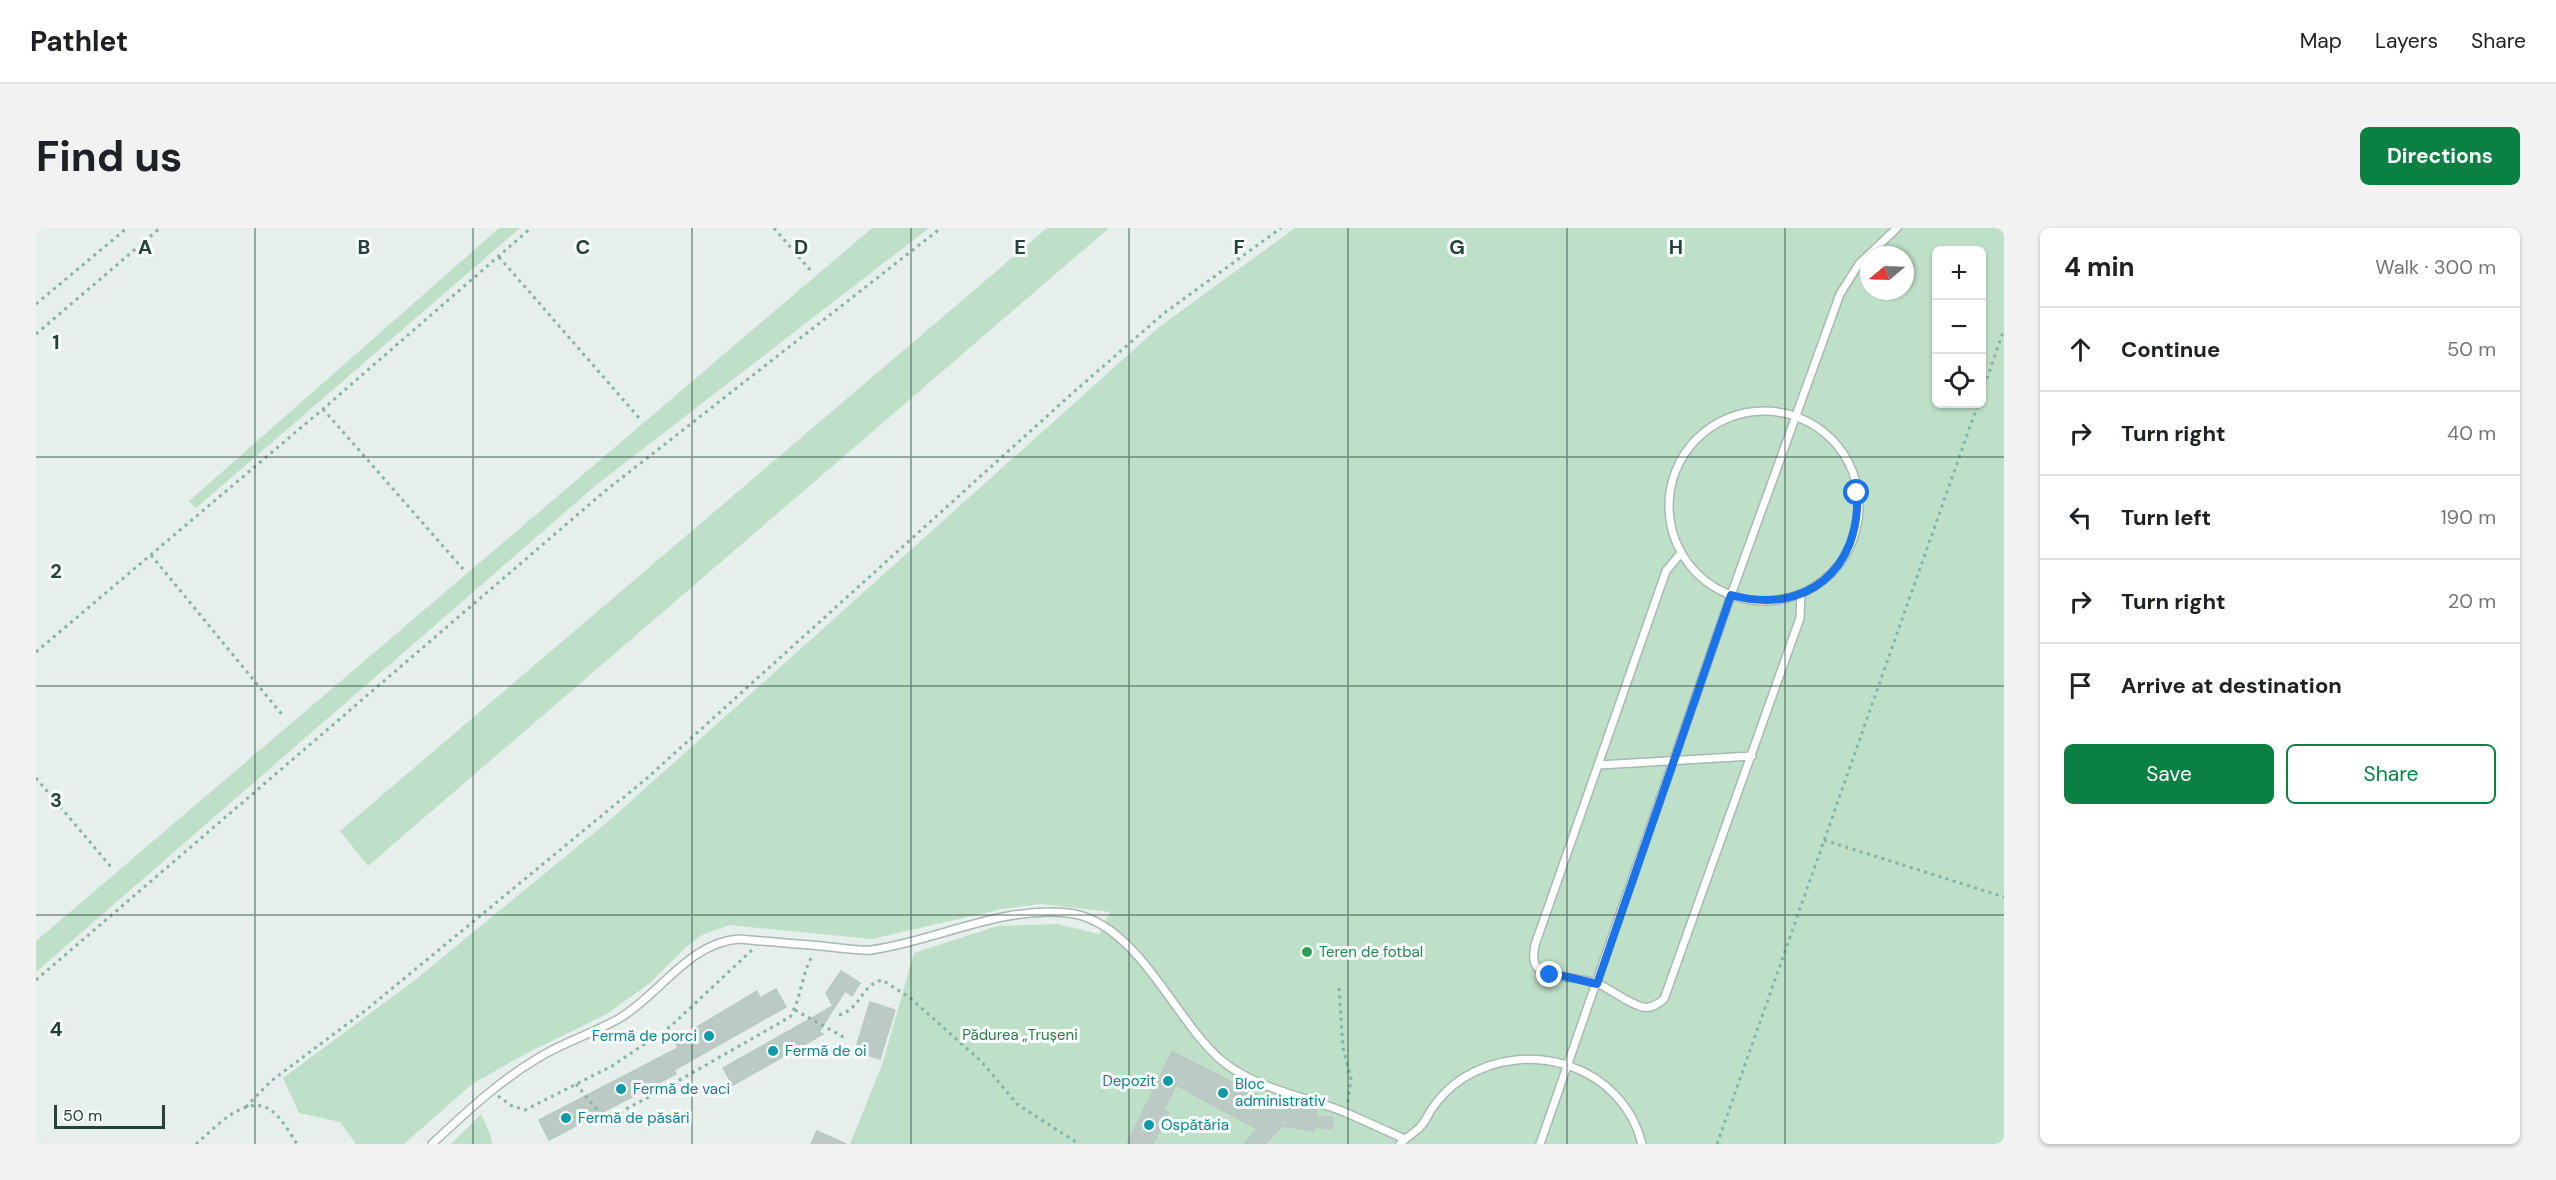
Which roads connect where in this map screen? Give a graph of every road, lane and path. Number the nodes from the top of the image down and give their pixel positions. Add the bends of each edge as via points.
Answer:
1 (127, 228) edge
2 (160, 228) edge
3 (531, 228) edge
4 (774, 228) edge
5 (941, 228) edge
6 (1281, 228) edge
7 (1897, 228) edge
8 (499, 257) junction
9 (811, 271) dead end
10 (36, 303) edge
11 (2004, 329) edge
12 (36, 334) edge
13 (1986, 381) edge
14 (323, 408) junction
15 (1977, 408) edge
16 (1794, 417) junction
17 (640, 419) dead end
18 (1682, 553) junction
19 (151, 555) junction
20 (463, 569) dead end
21 (1801, 594) junction
22 (1731, 595) junction
23 (36, 652) edge
24 (284, 717) dead end
25 (1752, 756) junction
26 (1674, 760) junction
27 (1599, 765) junction
28 (36, 778) edge
29 (1824, 840) junction
30 (111, 867) dead end
31 (2004, 897) edge
32 (762, 941) junction
33 (819, 946) junction
34 (36, 980) edge
35 (1597, 984) junction
36 (1339, 988) dead end
37 (795, 1010) junction
38 (839, 1015) dead end
39 (847, 1040) dead end
40 (1568, 1065) junction
41 (576, 1084) junction
42 (490, 1090) junction
43 (246, 1107) junction
44 (1343, 1112) junction
45 (1402, 1141) edge
46 (196, 1144) edge
47 (297, 1144) edge
48 (432, 1144) edge
49 (1079, 1144) edge
50 (1540, 1144) edge
51 (1642, 1144) edge
52 (1717, 1144) edge

1 - 10 path
2 - 12 path
3 - 8 path
4 - 9 path
5 - 34 path via 605,491
6 - 43 path via 1163,314 646,779 366,1010 271,1081
7 - 16 lane via 1860,264 1840,294
8 - 14 path
8 - 17 path
11 - 13 path
14 - 19 path
14 - 20 path
15 - 29 path
16 - 18 lane via 1764,411 1742,413 1703,433 1688,449 1677,468 1669,511
16 - 21 lane via 1813,425 1843,454 1852,473 1858,513 1855,534 1846,553 1819,584
16 - 22 lane
18 - 22 lane via 1695,571
18 - 27 lane via 1666,571
19 - 23 path
19 - 24 path
21 - 22 lane via 1766,602
21 - 25 lane via 1800,618
22 - 26 lane
25 - 26 lane
25 - 35 lane via 1664,999 1658,1005 1643,1007
26 - 27 lane
26 - 35 lane
27 - 35 lane via 1533,957 1540,971
28 - 30 path
29 - 31 path
29 - 52 path
32 - 33 lane
32 - 41 path via 671,1026 612,1066
32 - 42 lane via 724,940 710,945 620,1018 539,1057
33 - 37 path via 807,965
33 - 44 lane via 868,950 977,922 1039,914 1068,913 1094,920 1131,950 1161,983 1203,1042 1221,1059 1238,1072
35 - 40 lane
36 - 44 path via 1351,1079
37 - 39 path
37 - 41 path via 790,1017 610,1117 602,1116
38 - 49 path via 849,1012 872,983 882,980 909,997 981,1062 1017,1104
40 - 45 lane via 1536,1058 1516,1059 1478,1070 1445,1093 1422,1125
40 - 50 lane
40 - 51 lane via 1593,1077 1623,1104
41 - 42 path via 525,1110
42 - 48 lane
43 - 46 path
43 - 47 path via 259,1105 270,1109
44 - 45 lane

